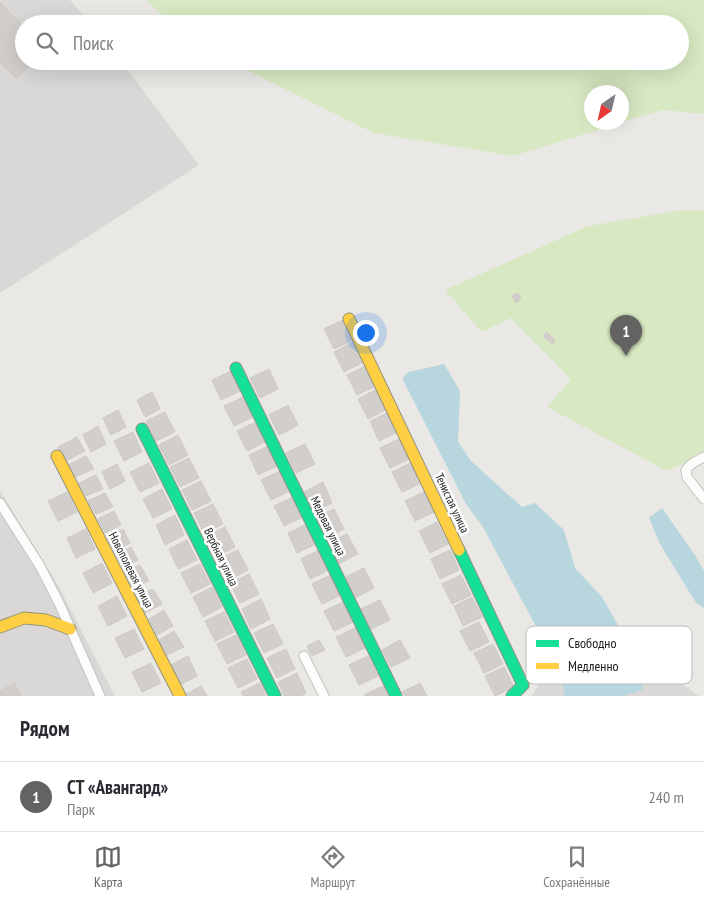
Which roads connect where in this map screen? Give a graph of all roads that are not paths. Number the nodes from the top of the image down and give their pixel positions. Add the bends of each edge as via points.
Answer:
1 (349, 319) dead end
2 (236, 368) dead end
3 (142, 429) dead end
4 (57, 456) dead end
5 (704, 457) edge
6 (704, 499) edge
7 (0, 503) edge
8 (0, 627) edge
9 (70, 629) junction
10 (304, 656) dead end
11 (100, 696) edge
12 (180, 696) edge
13 (275, 696) edge
14 (324, 696) edge
15 (396, 696) edge
16 (512, 696) edge

1 - 16 street, Тенистая улица via 523,685
2 - 15 street, Медовая улица
3 - 13 street, Вербная улица
4 - 12 street, Новополевая улица
5 - 6 street via 686,470
7 - 9 street via 40,566
8 - 9 street via 24,618 46,620
9 - 11 street
10 - 14 street

